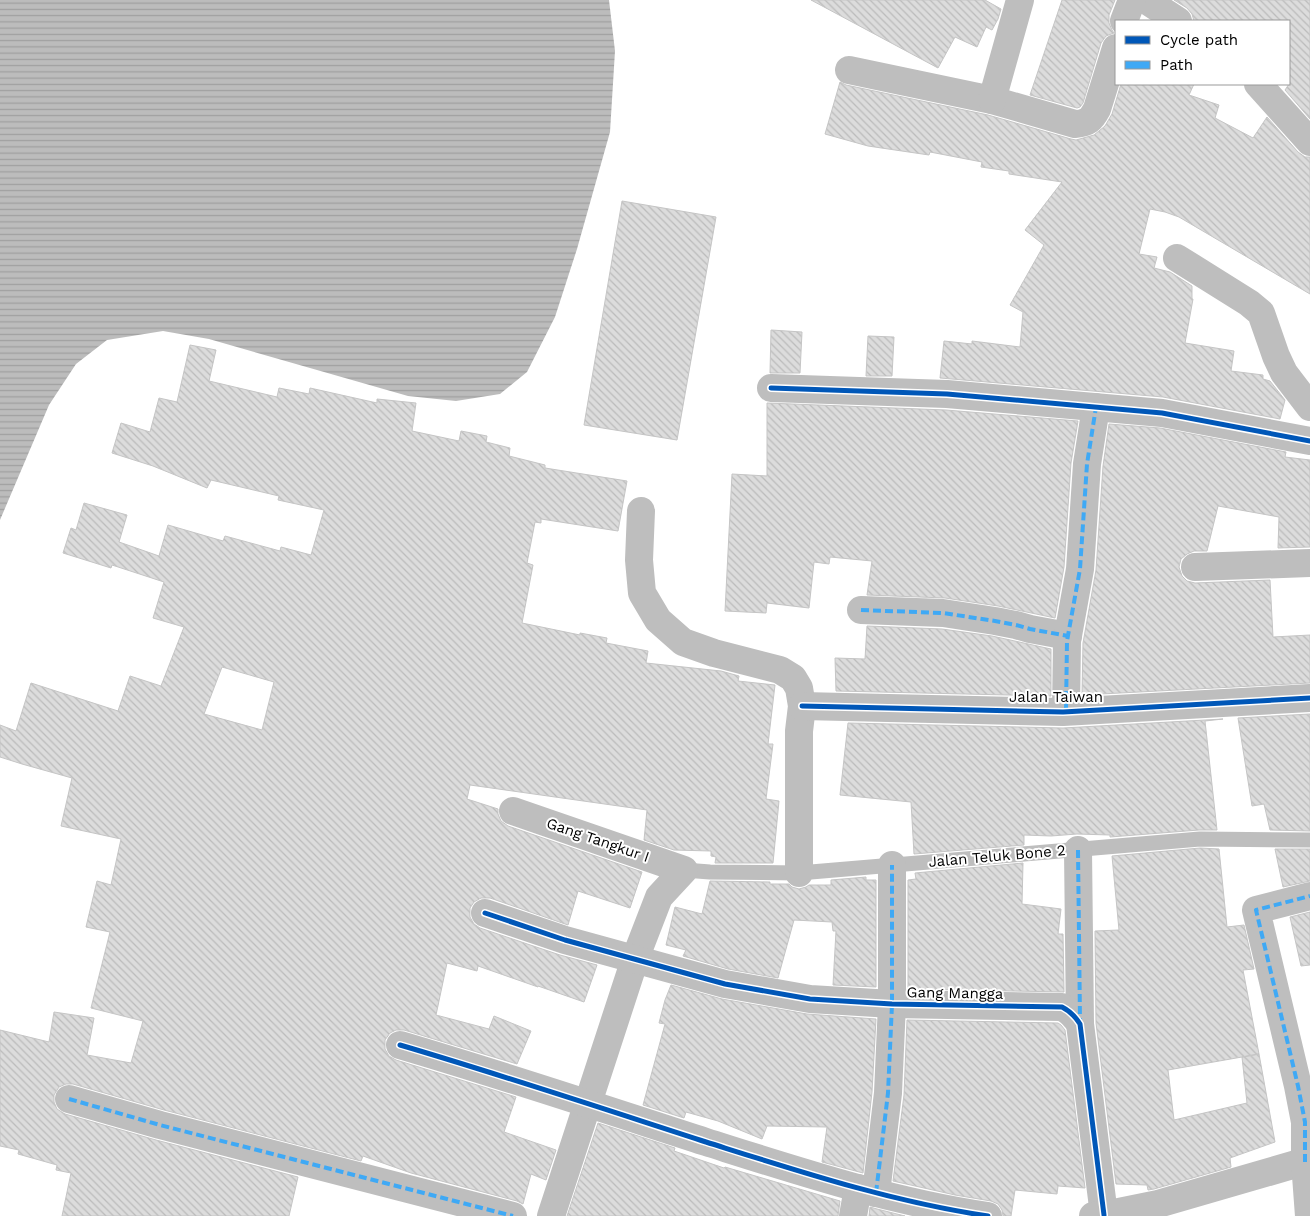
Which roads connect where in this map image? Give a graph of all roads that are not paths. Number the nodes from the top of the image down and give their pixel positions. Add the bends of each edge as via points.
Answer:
1 (1132, 0) edge
2 (1146, 0) edge
3 (1015, 2) edge
4 (1124, 20) edge
5 (1176, 20) edge
6 (1115, 51) edge
7 (849, 70) dead end
8 (1259, 85) edge
9 (992, 100) junction
10 (1310, 142) edge
11 (1177, 258) dead end
12 (771, 388) dead end
13 (1096, 407) junction
14 (1310, 407) edge
15 (1310, 441) edge
16 (641, 510) dead end
17 (1310, 563) edge
18 (1195, 567) dead end
19 (861, 610) dead end
20 (1068, 636) junction
21 (1310, 698) edge
22 (802, 706) junction
23 (1066, 711) junction
24 (513, 811) dead end
25 (1310, 840) edge
26 (1078, 850) junction
27 (892, 865) junction
28 (684, 870) junction
29 (799, 873) junction
30 (1310, 896) edge
31 (485, 913) dead end
32 (635, 959) junction
33 (892, 1004) junction
34 (1080, 1024) junction
35 (400, 1045) dead end
36 (69, 1099) dead end
37 (588, 1104) junction
38 (1308, 1161) edge
39 (867, 1190) junction
40 (513, 1216) edge
41 (551, 1216) edge
42 (853, 1216) edge
43 (988, 1216) edge
44 (1099, 1216) edge
45 (1309, 1216) edge

1 - 4 street
2 - 5 street
3 - 9 street
6 - 9 street via 1097,109 1084,123 1075,124
7 - 9 street
8 - 10 street
11 - 14 street via 1261,314 1284,373
12 - 13 street via 947,394
13 - 15 street via 1162,413
13 - 20 street via 1086,472 1080,569
16 - 22 street via 639,560 642,593 658,620 684,642 714,654 780,670 793,678 800,688
17 - 18 street
19 - 20 street via 943,613 995,620
20 - 23 street
21 - 23 street, Jalan Taiwan
22 - 23 street, Jalan Taiwan
22 - 29 street via 799,731
24 - 28 street, Gang Tangkur I
25 - 26 lane, Jalan Teluk Bone 2 via 1200,839
26 - 27 lane, Jalan Teluk Bone 2
26 - 34 street
27 - 29 lane, Jalan Teluk Bone 2
27 - 33 street
28 - 29 lane, Jalan Teluk Bone 2
28 - 32 street via 659,896
30 - 38 street via 1256,910 1298,1086
31 - 32 street, Gang Mangga
32 - 33 street, Gang Mangga via 725,984 800,997
32 - 37 street
33 - 34 street, Gang Mangga via 1062,1007 1074,1014
33 - 39 street via 888,1093
34 - 44 street
35 - 37 street
36 - 40 street
37 - 39 street
37 - 41 street
38 - 44 street via 1158,1204
38 - 45 street
39 - 42 street
39 - 43 street via 948,1210

